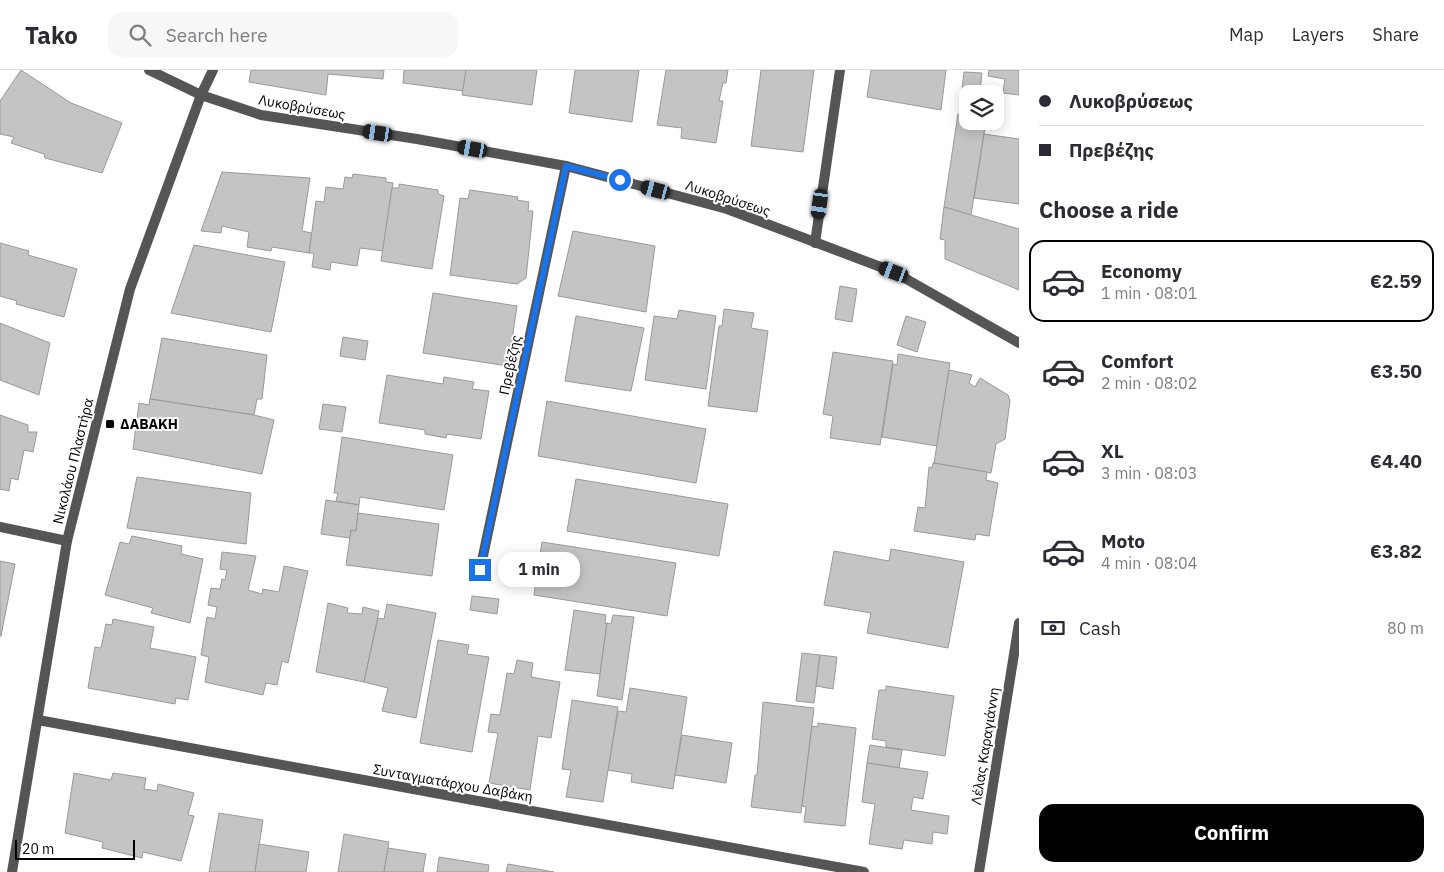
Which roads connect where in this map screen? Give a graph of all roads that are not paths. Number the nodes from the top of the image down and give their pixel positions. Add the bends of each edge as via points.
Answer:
1 (150, 70) edge
2 (213, 70) edge
3 (840, 70) edge
4 (201, 95) junction
5 (566, 166) junction
6 (815, 243) junction
7 (1019, 344) edge
8 (0, 527) edge
9 (67, 541) junction
10 (480, 570) dead end
11 (1019, 624) edge
12 (1016, 659) edge
13 (38, 720) junction
14 (12, 872) edge
15 (864, 872) edge
16 (979, 872) edge

1 - 4 street, Λυκοβρύσεως
2 - 4 street, Νικολάου Πλαστήρα
3 - 6 street
4 - 5 street, Λυκοβρύσεως via 261,115
4 - 9 street, Νικολάου Πλαστήρα via 130,289
5 - 6 street, Λυκοβρύσεως via 727,210
5 - 10 street, Πρεβέζης
6 - 7 street, Λυκοβρύσεως via 894,272
8 - 9 street
9 - 13 street, Νικολάου Πλαστήρα
11 - 12 street, Λέλας Καραγιάννη
12 - 16 street, Λέλας Καραγιάννη
13 - 14 street, Νικολάου Πλαστήρα
13 - 15 street, Συνταγματάρχου Δαβάκη

